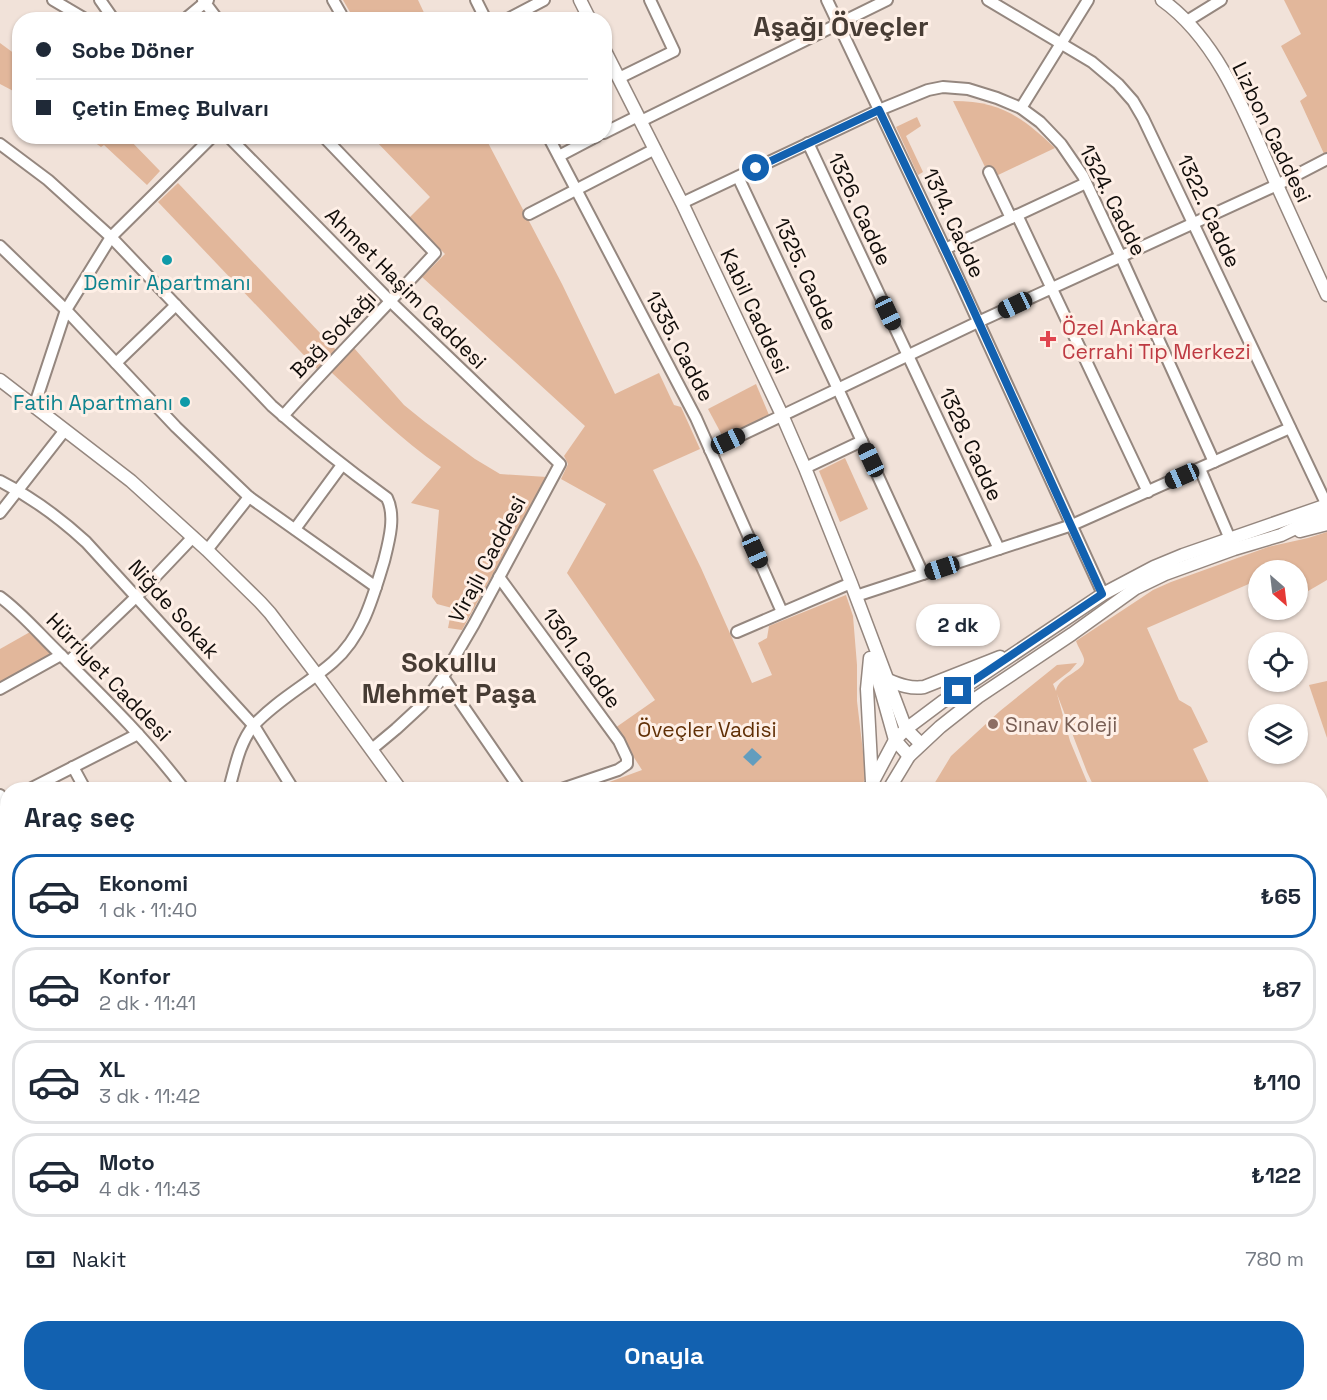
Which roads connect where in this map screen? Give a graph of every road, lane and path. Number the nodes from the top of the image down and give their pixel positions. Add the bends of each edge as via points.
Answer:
1 (53, 0) edge
2 (544, 0) edge
3 (650, 0) edge
4 (827, 0) edge
5 (887, 0) edge
6 (988, 0) edge
7 (1088, 0) edge
8 (1162, 0) edge
9 (1221, 0) edge
10 (205, 1) edge
11 (73, 12) edge
12 (193, 12) edge
13 (521, 12) edge
14 (1187, 21) junction
15 (838, 24) junction
16 (1062, 43) junction
17 (612, 64) edge
18 (619, 78) junction
19 (1021, 108) junction
20 (879, 110) junction
21 (640, 118) junction
22 (612, 130) edge
23 (808, 143) junction
24 (0, 144) edge
25 (205, 144) edge
26 (236, 144) edge
27 (330, 144) edge
28 (552, 144) edge
29 (582, 144) edge
30 (655, 149) junction
31 (559, 156) junction
32 (1327, 159) edge
33 (989, 172) dead end
34 (738, 177) junction
35 (1086, 183) junction
36 (1277, 185) junction
37 (576, 190) junction
38 (682, 203) junction
39 (529, 213) dead end
40 (1014, 217) junction
41 (1194, 223) junction
42 (111, 237) junction
43 (0, 246) edge
44 (945, 249) junction
45 (1121, 257) junction
46 (1052, 288) junction
47 (1326, 293) edge
48 (391, 302) junction
49 (176, 305) junction
50 (66, 310) junction
51 (978, 322) junction
52 (908, 356) junction
53 (116, 363) junction
54 (0, 380) edge
55 (838, 389) junction
56 (34, 407) junction
57 (782, 415) junction
58 (283, 416) junction
59 (1290, 429) junction
60 (65, 430) junction
61 (862, 441) junction
62 (710, 450) junction
63 (1214, 462) junction
64 (560, 464) joint
65 (342, 465) junction
66 (806, 468) junction
67 (1200, 469) junction
68 (0, 481) edge
69 (17, 490) junction
70 (1148, 492) junction
71 (249, 497) junction
72 (1326, 501) edge
73 (0, 513) edge
74 (1327, 514) edge
75 (1327, 524) edge
76 (1072, 525) junction
77 (295, 529) junction
78 (1279, 529) junction
79 (193, 537) junction
80 (1230, 539) junction
81 (999, 549) junction
82 (207, 550) junction
83 (923, 574) junction
84 (500, 577) junction
85 (851, 583) junction
86 (376, 586) junction
87 (1102, 594) junction
88 (137, 596) junction
89 (856, 596) junction
90 (0, 597) edge
91 (782, 612) junction
92 (737, 632) dead end
93 (1024, 648) junction
94 (870, 651) junction
95 (65, 659) junction
96 (317, 675) junction
97 (443, 677) junction
98 (888, 680) junction
99 (0, 689) edge
100 (254, 726) junction
101 (906, 729) junction
102 (138, 734) junction
103 (895, 741) junction
104 (921, 744) junction
105 (372, 749) junction
106 (909, 756) junction
107 (73, 767) junction
108 (44, 782) edge
109 (81, 782) edge
110 (178, 782) edge
111 (231, 782) edge
112 (289, 782) edge
113 (395, 782) edge
114 (514, 782) edge
115 (583, 782) edge
116 (871, 782) edge
117 (873, 782) edge
118 (893, 782) edge

1 - 11 street
2 - 13 street
3 - 18 street via 675,51
4 - 15 street, 1314. Cadde
5 - 15 street
6 - 16 street, 1322. Cadde
7 - 16 street
8 - 14 main road, Lizbon Caddesi
9 - 14 street
10 - 12 street
14 - 36 main road, Lizbon Caddesi via 1227,77
15 - 20 street, 1314. Cadde
15 - 21 street
16 - 19 street
16 - 41 street, 1322. Cadde via 1101,69 1133,101
17 - 18 main road, Kabil Caddesi
18 - 21 main road, Kabil Caddesi
19 - 20 street, 1324. Cadde via 981,93 943,87
19 - 35 street, 1324. Cadde via 1061,144
20 - 23 street, 1324. Cadde
20 - 44 street, 1314. Cadde
21 - 22 street
21 - 30 main road, Kabil Caddesi
23 - 34 street, 1324. Cadde
23 - 52 street, 1326. Cadde
24 - 42 street via 48,180
25 - 42 street
26 - 48 street, Ahmet Haşim Caddesi
27 - 48 street, Bağ Sokağı via 435,253
28 - 31 street, 1335. Cadde
29 - 31 street
30 - 37 street
30 - 38 main road, Kabil Caddesi
31 - 37 street, 1335. Cadde
32 - 36 street
33 - 40 street
34 - 38 street, 1324. Cadde
34 - 55 street, 1325. Cadde
35 - 40 street
35 - 45 street, 1324. Cadde
36 - 41 street
36 - 47 main road, Lizbon Caddesi
37 - 39 street
37 - 62 street, 1335. Cadde
38 - 57 main road, Kabil Caddesi
40 - 44 street
40 - 46 street
41 - 45 street
41 - 59 street, 1322. Cadde
42 - 49 street
42 - 50 street
43 - 50 street
44 - 51 street, 1314. Cadde
45 - 46 street
45 - 63 street, 1324. Cadde
46 - 51 street
46 - 70 street
48 - 58 street, Bağ Sokağı
48 - 64 street, Ahmet Haşim Caddesi
49 - 53 street
49 - 58 street
50 - 53 street
50 - 56 street
51 - 52 street
51 - 76 street, 1314. Cadde
52 - 55 street
52 - 81 street, 1328. Cadde
53 - 71 street
54 - 56 main road
55 - 57 street
55 - 61 street, 1325. Cadde
56 - 60 main road
57 - 62 street
57 - 66 main road, Kabil Caddesi
58 - 65 street
59 - 63 street
59 - 72 street, 1322. Cadde
60 - 69 street
60 - 79 main road via 131,481
61 - 66 street
61 - 83 street, 1325. Cadde
62 - 91 street, 1335. Cadde
63 - 67 street
64 - 84 street, Virajlı Caddesi
65 - 77 street
65 - 86 street via 390,503 387,547
66 - 85 main road, Kabil Caddesi
67 - 70 street
67 - 80 street
68 - 69 street, Niğde Sokak
69 - 73 street
69 - 88 street, Niğde Sokak via 68,525
70 - 76 street
71 - 77 street
71 - 82 street
72 - 78 main road
74 - 78 main road
75 - 78 main road
76 - 81 street
76 - 87 street, 1314. Cadde
77 - 86 street
78 - 80 main road
78 - 104 main road via 1136,588 978,697
79 - 82 main road
79 - 88 street
80 - 87 main road via 1154,567
81 - 83 street
82 - 96 main road via 270,613
83 - 89 street
84 - 97 street, Virajlı Caddesi
84 - 115 street, 1361. Cadde via 619,741 627,758 627,764 618,770
85 - 89 main road, Kabil Caddesi
85 - 91 street
86 - 96 street via 359,631 345,651
87 - 93 main road
88 - 95 street
88 - 100 street, Niğde Sokak
89 - 94 main road, Kabil Caddesi
89 - 98 main road, Kabil Caddesi
90 - 95 street, Hürriyet Caddesi
91 - 92 street
93 - 98 main road via 924,687 903,686
93 - 101 main road
94 - 103 main road, Kabil Caddesi
94 - 116 main road via 867,682
95 - 99 street
95 - 102 street, Hürriyet Caddesi
96 - 100 street
96 - 105 main road
97 - 105 street, Virajlı Caddesi via 422,705
97 - 114 street
98 - 101 main road, Kabil Caddesi
100 - 111 street via 241,748
100 - 112 street, Niğde Sokak
101 - 103 main road
101 - 104 main road
102 - 107 street
102 - 110 street, Hürriyet Caddesi
103 - 106 main road
103 - 117 main road
104 - 106 main road
105 - 113 main road
106 - 118 main road
107 - 108 street
107 - 109 street

